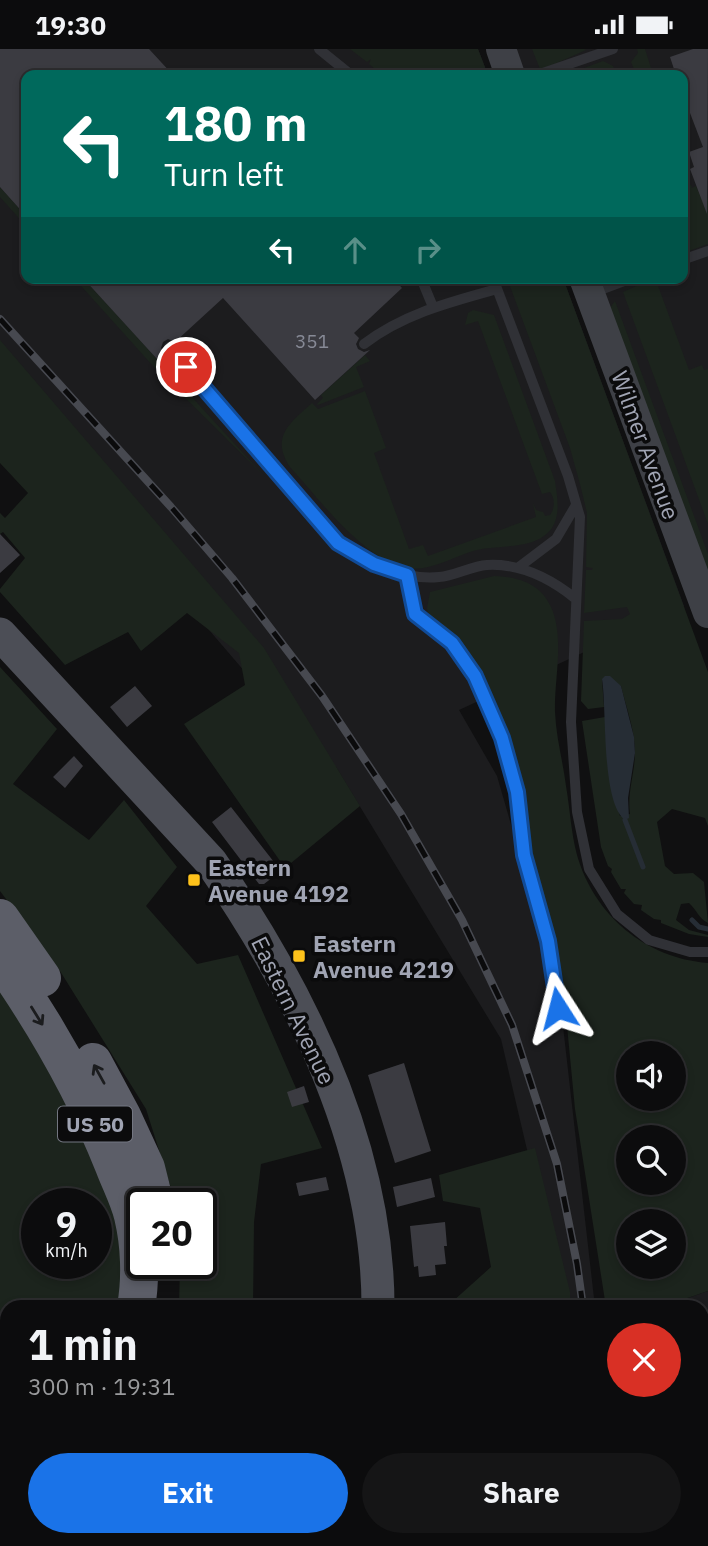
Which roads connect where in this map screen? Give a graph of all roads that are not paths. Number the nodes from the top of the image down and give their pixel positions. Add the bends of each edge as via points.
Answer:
1 (319, 49) edge
2 (501, 49) edge
3 (613, 49) edge
4 (345, 70) edge
5 (508, 70) edge
6 (552, 70) edge
7 (708, 251) edge
8 (688, 258) edge
9 (423, 284) edge
10 (492, 284) edge
11 (495, 284) edge
12 (587, 286) edge
13 (433, 307) junction
14 (364, 344) dead end
15 (169, 347) dead end
16 (576, 505) junction
17 (519, 567) junction
18 (407, 575) junction
19 (576, 599) junction
20 (706, 602) edge
21 (0, 634) edge
22 (0, 918) edge
23 (708, 952) edge
24 (0, 959) edge
25 (558, 1008) dead end
26 (151, 1188) edge
27 (160, 1279) edge
28 (138, 1300) edge
29 (159, 1300) edge
30 (379, 1300) edge

1 - 4 lane
2 - 5 street
3 - 6 lane
7 - 8 lane
9 - 13 lane
10 - 13 lane
11 - 16 lane
12 - 20 street, Wilmer Avenue
13 - 14 lane via 385,328
15 - 18 lane via 338,543 374,564
16 - 17 lane via 556,539
16 - 19 lane via 580,517
17 - 18 lane via 486,565 439,577
17 - 19 lane via 555,582
18 - 25 lane via 415,614 452,643 475,676 502,738 517,792 524,855 548,941
19 - 23 lane via 571,722 577,812 589,869 617,914 649,940 690,952
21 - 30 main road, Eastern Avenue via 211,862 273,959 303,1016 351,1138 375,1233
26 -> 22 highway, US 50 via 115,1103 62,1006
24 -> 28 highway, US 50 via 66,1066 121,1183 133,1216
27 - 29 highway

